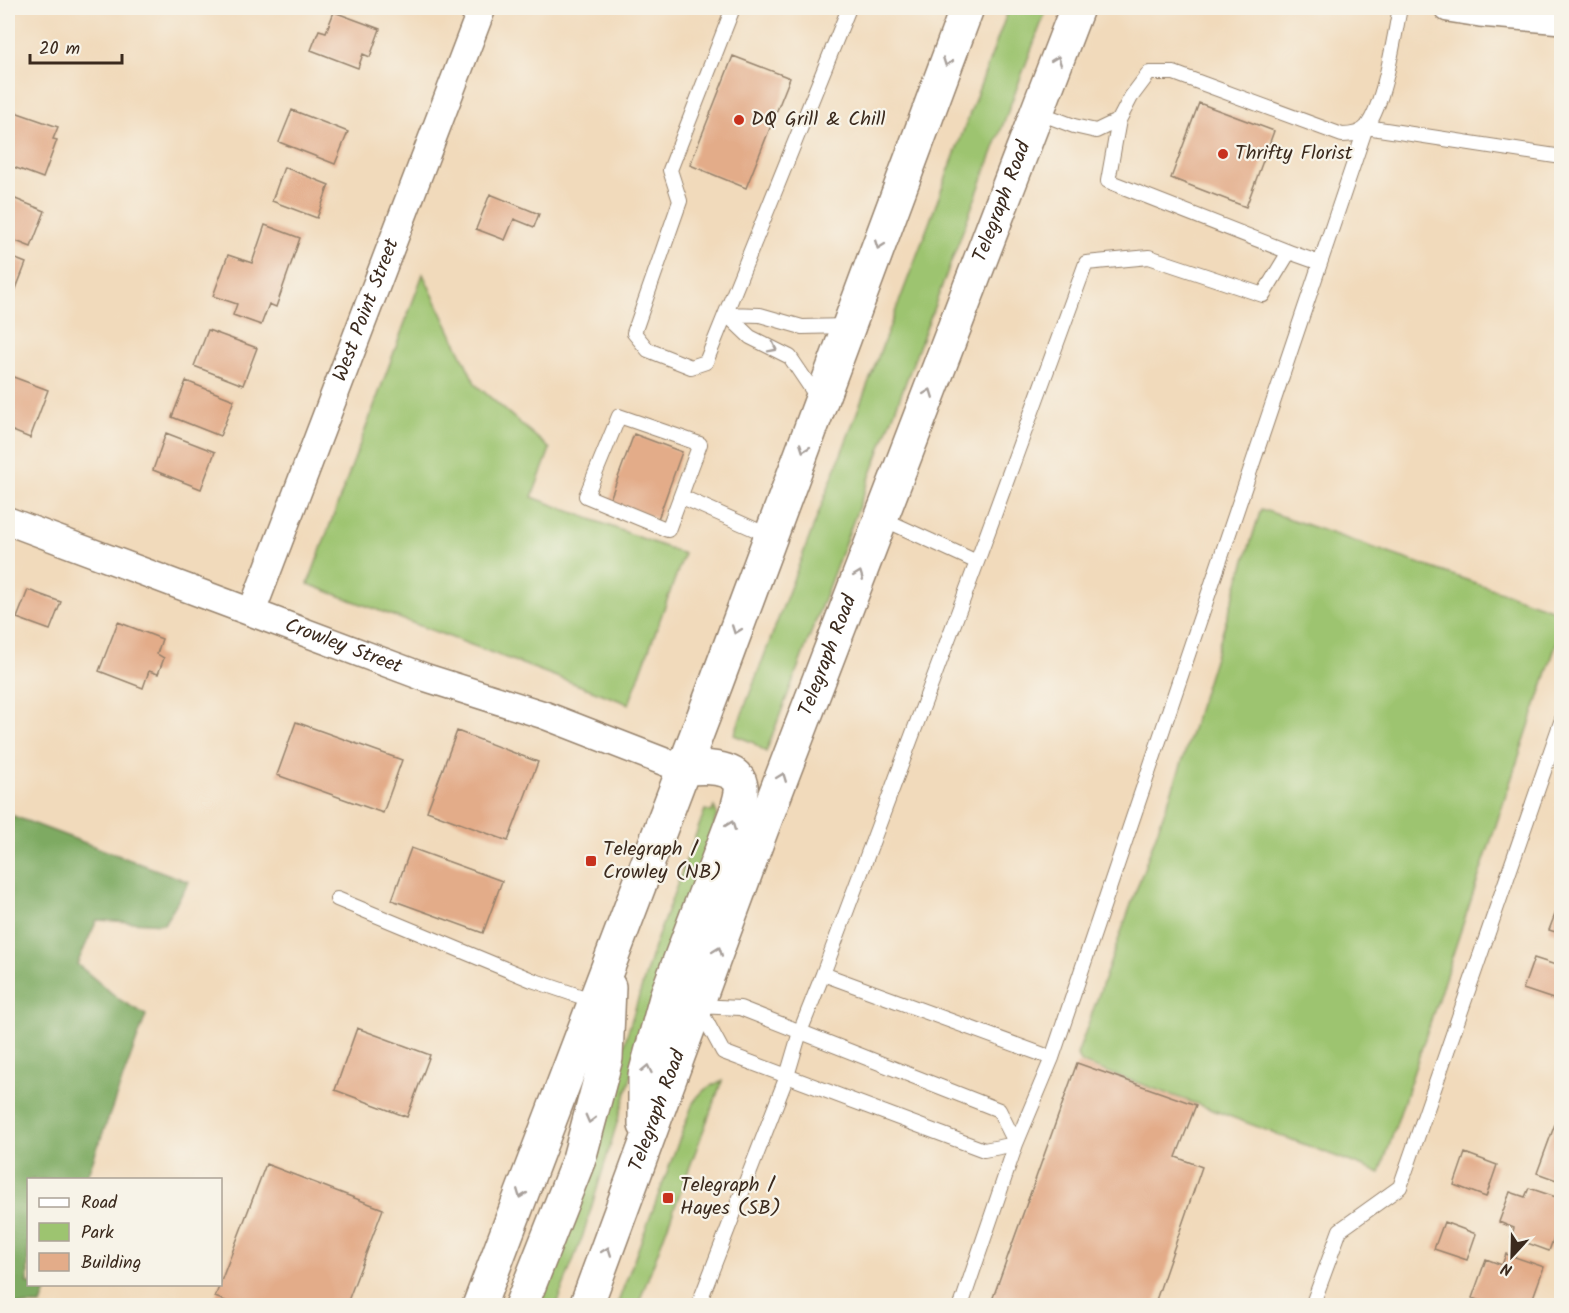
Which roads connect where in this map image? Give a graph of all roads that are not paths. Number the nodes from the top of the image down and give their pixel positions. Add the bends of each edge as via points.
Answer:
1 (482, 8) edge
2 (733, 8) edge
3 (849, 8) edge
4 (967, 8) edge
5 (1077, 8) edge
6 (1400, 8) edge
7 (1448, 8) edge
8 (1562, 20) edge
9 (1037, 112) junction
10 (1119, 120) junction
11 (1366, 127) junction
12 (1562, 157) edge
13 (1289, 252) junction
14 (1320, 263) junction
15 (726, 314) junction
16 (849, 326) junction
17 (820, 403) junction
18 (682, 497) junction
19 (881, 518) junction
20 (8, 520) edge
21 (771, 536) junction
22 (977, 562) junction
23 (252, 611) junction
24 (1562, 720) edge
25 (683, 769) junction
26 (337, 899) dead end
27 (611, 958) junction
28 (823, 974) junction
29 (594, 1001) junction
30 (698, 1006) junction
31 (800, 1032) junction
32 (1052, 1058) junction
33 (787, 1076) junction
34 (1016, 1144) junction
35 (645, 1148) junction
36 (479, 1305) edge
37 (521, 1305) edge
38 (586, 1305) edge
39 (698, 1305) edge
40 (961, 1305) edge
41 (1312, 1305) edge

1 - 23 street, West Point Street
2 - 15 lane via 670,170 680,201 634,333 648,351 691,367 706,362
3 - 15 lane
4 -> 16 main road
9 -> 5 main road, Telegraph Road
6 - 11 lane via 1391,57
7 - 8 street
9 - 10 lane via 1096,130
19 -> 9 main road, Telegraph Road
10 - 11 lane via 1149,73 1174,73 1342,135 1354,135
10 - 13 lane via 1108,182
11 - 12 lane
11 - 14 lane
13 - 14 lane
13 - 22 lane via 1263,295 1149,257 1086,262
14 - 32 lane
15 - 16 lane via 760,315 802,327
15 -> 17 lane via 750,337 790,357
16 - 17 main road
17 -> 21 main road
18 - 18 lane via 668,530 586,496 619,416 700,444
18 - 21 lane
19 - 22 lane
30 -> 19 main road, Telegraph Road
20 - 23 street, Crowley Street
21 -> 25 main road
22 - 28 lane
23 - 25 street, Crowley Street
24 - 41 lane via 1400,1187 1340,1230
25 - 27 main road
35 -> 25 main road via 645,1075 667,994 738,809 742,788 739,778 731,773 709,766
26 - 29 lane via 532,980
27 - 29 main road
27 -> 37 main road via 606,1058 579,1159
28 - 31 lane
28 - 32 lane
29 -> 36 main road
30 - 31 lane via 740,1008
30 - 33 lane via 723,1052
30 - 35 main road, Telegraph Road
31 - 33 lane
31 - 34 lane via 999,1110
32 - 34 lane
33 - 34 lane via 984,1150
33 - 39 lane
34 - 40 lane
38 -> 35 main road, Telegraph Road

